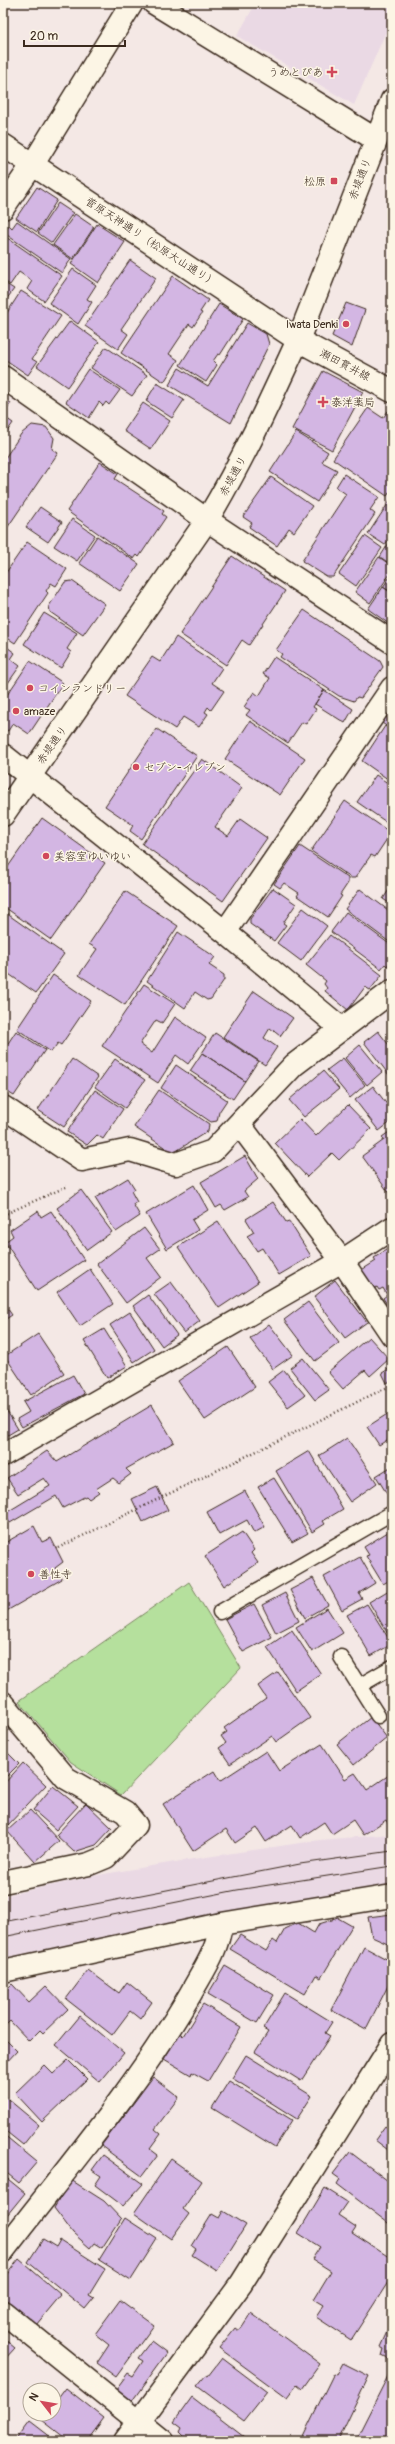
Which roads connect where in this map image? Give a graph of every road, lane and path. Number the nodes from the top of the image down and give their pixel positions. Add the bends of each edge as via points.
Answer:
1 (132, 3) edge
2 (154, 3) edge
3 (392, 100) edge
4 (375, 139) junction
5 (3, 145) edge
6 (33, 164) junction
7 (3, 208) edge
8 (298, 340) junction
9 (3, 377) edge
10 (392, 391) edge
11 (207, 520) junction
12 (392, 642) edge
13 (392, 688) edge
14 (3, 755) edge
15 (30, 777) junction
16 (3, 815) edge
17 (225, 932) junction
18 (392, 990) edge
19 (342, 1029) junction
20 (3, 1107) edge
21 (240, 1125) junction
22 (392, 1228) edge
23 (342, 1261) junction
24 (392, 1336) edge
25 (392, 1385) edge
26 (3, 1455) edge
27 (392, 1513) edge
28 (58, 1548) dead end
29 (220, 1612) dead end
30 (341, 1657) dead end
31 (392, 1667) edge
32 (360, 1686) junction
33 (5, 1709) edge
34 (378, 1716) dead end
35 (3, 1882) edge
36 (392, 1896) edge
37 (221, 1924) junction
38 (3, 1971) edge
39 (392, 2044) edge
40 (3, 2250) edge
41 (3, 2312) edge
42 (139, 2422) junction
43 (126, 2441) edge
44 (163, 2441) edge

1 - 6 street
2 - 4 street
3 - 4 street, 赤堤通り
4 - 8 street, 赤堤通り
5 - 6 street, 菅原天神通り（松原大山通り）
6 - 7 street
6 - 8 street, 菅原天神通り（松原大山通り）
8 - 10 street, 瀬田貫井線
8 - 11 street, 赤堤通り via 247,450
9 - 11 street
11 - 12 street
11 - 15 street, 赤堤通り
13 - 17 street
14 - 15 street
15 - 16 street, 赤堤通り
15 - 17 street
17 - 19 street
18 - 19 street
19 - 21 street via 294,1065
20 - 21 street via 82,1160 130,1150 176,1164 213,1151
21 - 23 street
22 - 23 street
23 - 24 street
23 - 26 street
25 - 28 path
27 - 29 lane
30 - 32 lane
31 - 32 lane
32 - 34 lane
33 - 35 street via 66,1778 125,1812 136,1825 106,1856 90,1864
36 - 37 street
37 - 38 street
37 - 40 street via 220,1940 214,1952 138,2076
39 - 42 street via 241,2284
41 - 42 street
42 - 43 street
42 - 44 street

